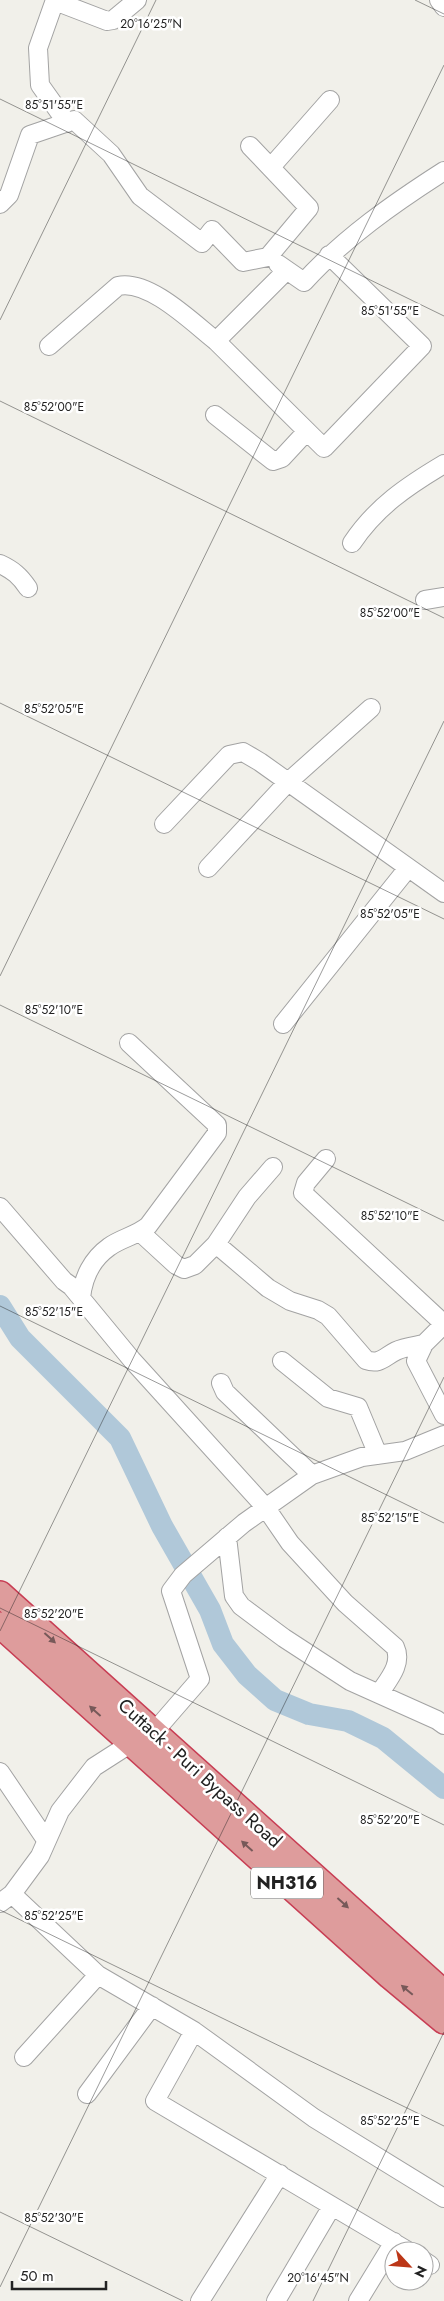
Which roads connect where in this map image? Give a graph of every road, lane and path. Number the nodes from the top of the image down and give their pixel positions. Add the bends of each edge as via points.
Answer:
1 (137, 0) edge
2 (439, 0) edge
3 (55, 1) edge
4 (444, 7) edge
5 (330, 100) dead end
6 (67, 123) junction
7 (250, 146) dead end
8 (271, 167) junction
9 (444, 171) edge
10 (0, 204) edge
11 (329, 255) junction
12 (268, 257) junction
13 (286, 270) junction
14 (216, 341) junction
15 (49, 346) dead end
16 (215, 414) dead end
17 (307, 431) junction
18 (444, 464) edge
19 (352, 543) dead end
20 (0, 564) edge
21 (28, 588) dead end
22 (444, 597) edge
23 (426, 600) dead end
24 (371, 708) dead end
25 (287, 783) junction
26 (164, 824) dead end
27 (208, 868) dead end
28 (408, 868) junction
29 (444, 893) edge
30 (283, 1024) dead end
31 (129, 1043) dead end
32 (326, 1159) dead end
33 (273, 1167) dead end
34 (0, 1207) edge
35 (140, 1232) junction
36 (216, 1244) junction
37 (81, 1298) junction
38 (444, 1324) edge
39 (424, 1344) junction
40 (282, 1361) dead end
41 (221, 1383) dead end
42 (444, 1415) edge
43 (444, 1435) edge
44 (378, 1455) junction
45 (312, 1475) junction
46 (266, 1508) junction
47 (221, 1542) junction
48 (0, 1594) edge
49 (0, 1625) edge
50 (379, 1694) junction
51 (444, 1725) edge
52 (141, 1736) junction
53 (0, 1772) edge
54 (46, 1840) junction
55 (6, 1899) edge
56 (98, 1975) junction
57 (444, 1993) edge
58 (152, 2006) junction
59 (444, 2021) edge
60 (194, 2031) junction
61 (24, 2057) dead end
62 (86, 2094) dead end
63 (280, 2174) junction
64 (444, 2198) edge
65 (332, 2206) junction
66 (391, 2241) edge
67 (384, 2268) edge
68 (200, 2301) edge
69 (276, 2301) edge
70 (358, 2301) edge

1 - 3 street via 113,20 107,21
2 - 4 street
3 - 6 street via 38,48 40,85
5 - 8 street
6 - 10 street via 30,136 9,194
6 - 12 street via 74,120 111,154 140,196 197,240 202,243 212,230 243,262
7 - 8 street
8 - 12 street via 309,208
9 - 11 street
11 - 13 street via 304,282
11 - 17 street via 422,346 324,448
12 - 13 street
13 - 14 street
14 - 15 street via 155,294 124,284
14 - 17 street
16 - 17 street via 273,461 282,458
18 - 19 street via 404,488 365,523
20 - 21 street via 11,569
22 - 23 street
24 - 25 street
25 - 26 street via 249,755 237,752 229,755
25 - 27 street
25 - 28 street
28 - 29 street
28 - 30 street
31 - 35 street via 217,1125 217,1133 148,1226
32 - 38 street via 306,1183 304,1193
33 - 36 street via 247,1197
34 - 37 street
35 - 36 street via 184,1269 196,1264
35 - 37 street via 109,1246 98,1257 83,1280
36 - 39 street via 268,1288 328,1316 366,1360 374,1363 396,1351
37 - 46 street via 132,1360
38 - 39 street
39 - 42 street via 416,1361
40 - 44 street via 328,1398 358,1407
41 - 45 street via 225,1392
43 - 44 street via 405,1451
44 - 45 street
45 - 46 street
46 - 47 street
46 - 50 street via 290,1543 339,1597 395,1648 398,1662
47 - 50 street via 234,1596 241,1606 350,1681
47 - 52 street via 183,1575 171,1591 200,1679 161,1724
48 -> 52 highway, Cuttack - Puri Bypass Road / NH316
52 -> 49 highway, Cuttack - Puri Bypass Road / NH316
50 - 51 street
52 - 54 street via 94,1768 60,1811
52 -> 57 highway, Cuttack - Puri Bypass Road / NH316
59 -> 52 highway, Cuttack - Puri Bypass Road / NH316 via 390,1976
53 - 54 street
54 - 55 street via 40,1856
55 - 56 street
56 - 58 street
56 - 61 street
58 - 60 street
58 - 62 street
60 - 63 street via 156,2101
60 - 64 street via 314,2118
63 - 65 street
63 - 68 street
65 - 66 street
65 - 69 street
67 - 70 street

